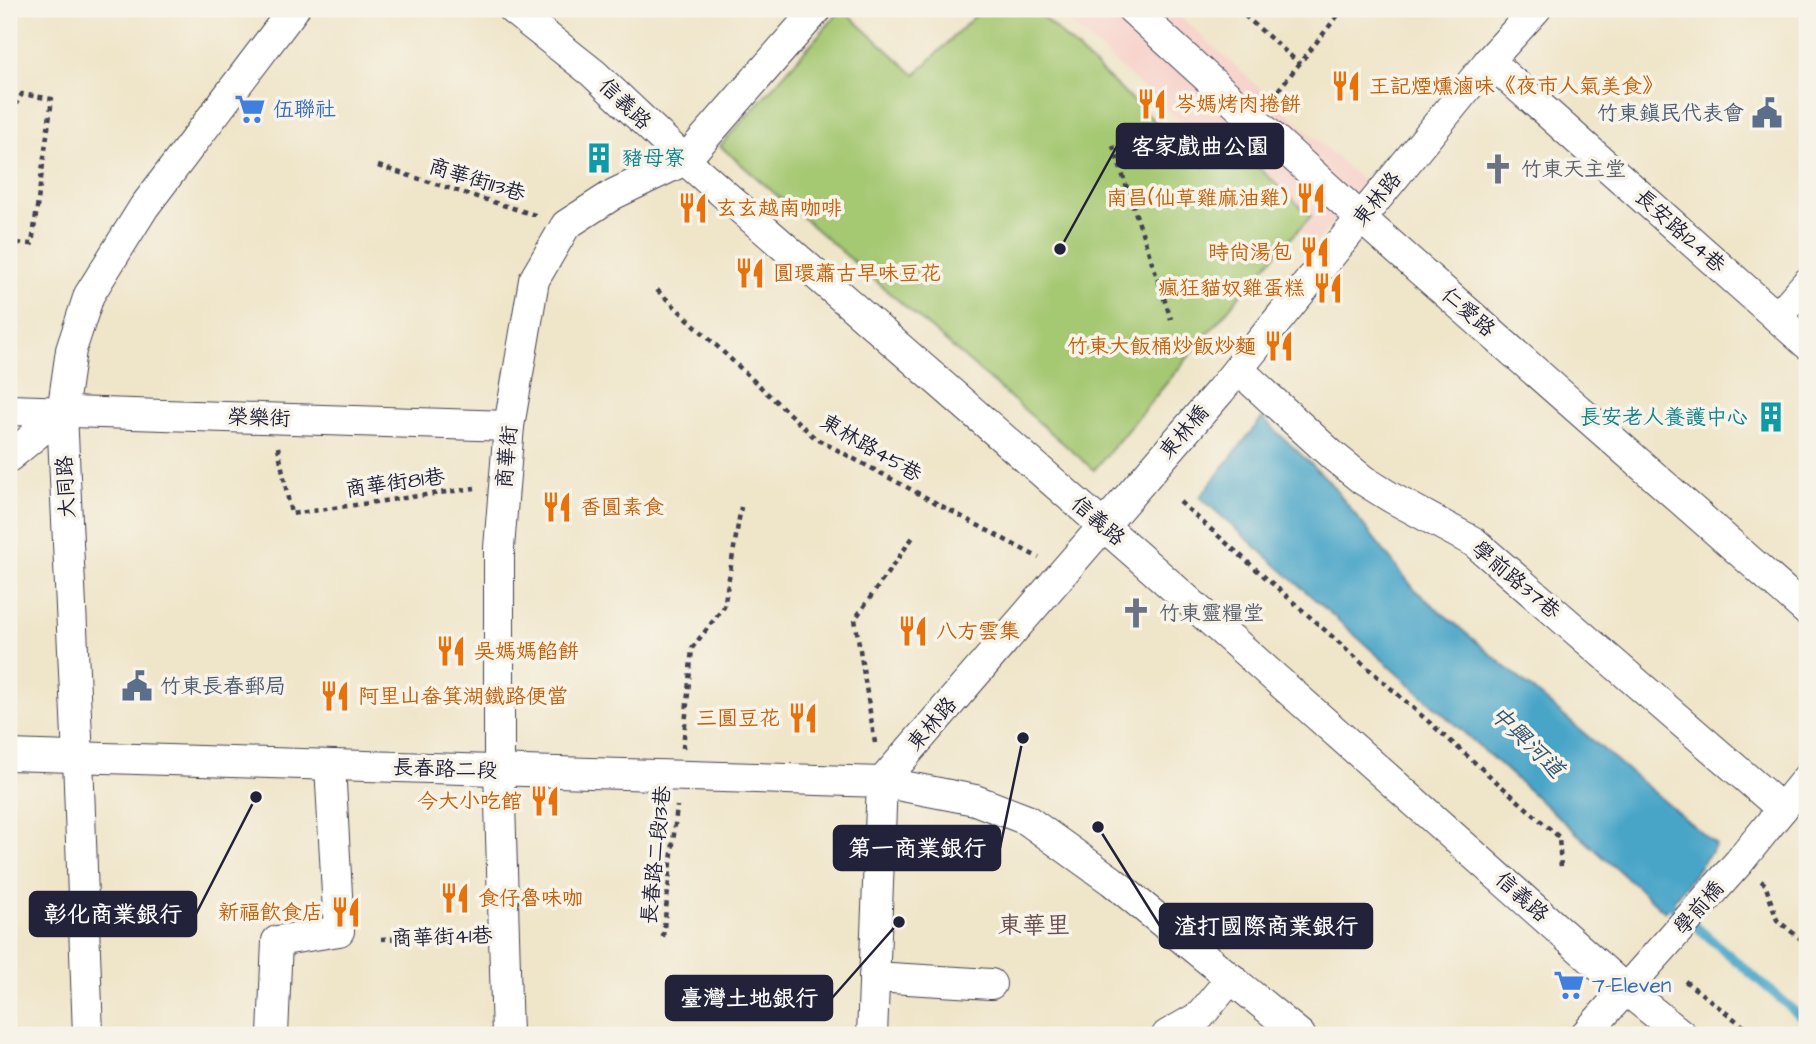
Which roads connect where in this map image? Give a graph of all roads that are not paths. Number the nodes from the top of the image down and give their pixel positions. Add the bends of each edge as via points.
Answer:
1 (294, 9) edge
2 (512, 9) edge
3 (817, 9) edge
4 (1132, 9) edge
5 (1536, 9) edge
6 (1489, 61) junction
7 (685, 160) junction
8 (1361, 218) junction
9 (1807, 283) edge
10 (1777, 317) junction
11 (1807, 344) edge
12 (1229, 380) junction
13 (9, 410) edge
14 (62, 413) junction
15 (509, 426) junction
16 (9, 457) edge
17 (1147, 474) joint
18 (1104, 526) junction
19 (1807, 611) edge
20 (9, 755) edge
21 (78, 758) junction
22 (330, 765) junction
23 (499, 770) junction
24 (1807, 778) edge
25 (882, 782) junction
26 (1782, 808) junction
27 (874, 977) junction
28 (1231, 978) junction
29 (991, 984) dead end
30 (1626, 990) junction
31 (88, 1035) edge
32 (273, 1035) edge
33 (507, 1035) edge
34 (872, 1035) edge
35 (1167, 1035) edge
36 (1300, 1035) edge
37 (1585, 1035) edge
38 (1682, 1035) edge

1 - 14 street, 大同路 via 144,207 89,295 71,350
2 - 7 street, 信義路 via 593,74
3 - 7 street, 商華街
4 - 8 street, 仁愛路
5 - 6 street, 東林路
6 - 8 street, 東林路
6 - 10 street, 長安路124巷
7 - 15 street, 商華街 via 614,194 566,225 534,280
7 - 18 street, 信義路
8 - 12 street, 東林路
8 - 19 street, 仁愛路
9 - 10 street
10 - 11 street, 長安路124巷
12 - 17 street, 東林橋
12 - 26 street, 學前路37巷 via 1363,480 1474,542
13 - 14 street, 榮樂街
14 - 15 street, 榮樂街
14 - 16 street
14 - 21 street, 大同路
15 - 23 street, 商華街 via 499,548
17 - 18 street, 東林路
18 - 25 street, 東林路
18 - 30 street, 信義路
20 - 21 street, 長春路二段
21 - 22 street, 長春路二段
21 - 31 street, 大同路
22 - 23 street, 長春路二段
22 - 32 street via 339,932 277,941
23 - 25 street, 長春路二段
23 - 33 street, 商華街
24 - 26 street, 學前橋
25 - 27 street
25 - 28 street, 長春路二段 via 975,800 1027,820 1112,881
26 - 30 street, 學前橋
27 - 29 street
27 - 34 street
28 - 35 street via 1200,1016
28 - 36 street, 長春路二段
30 - 37 street, 學前橋
30 - 38 street, 信義路

